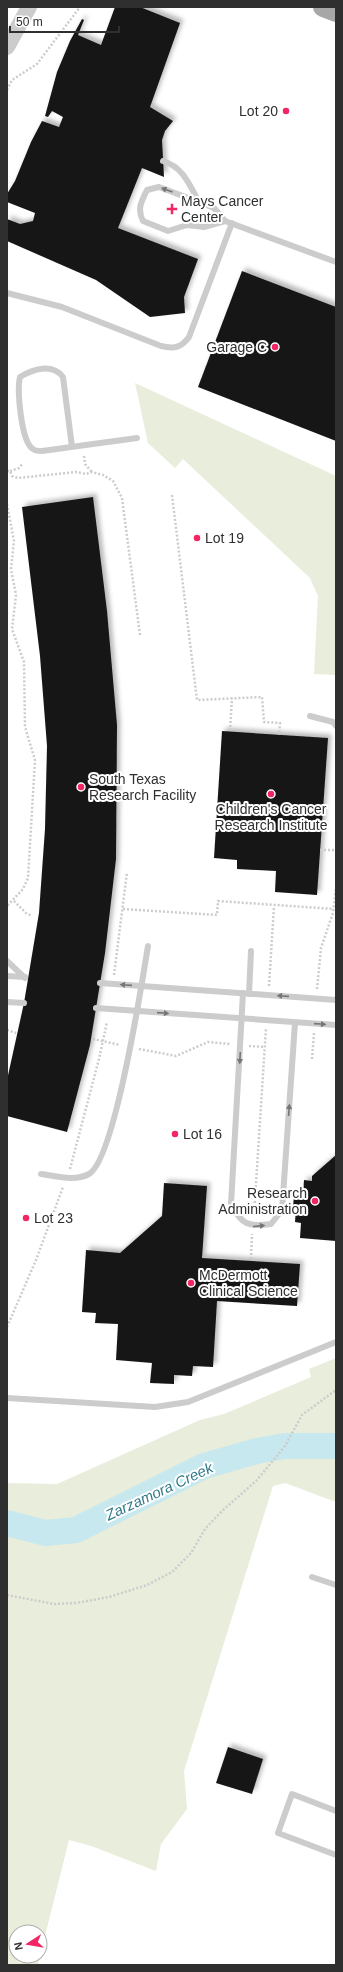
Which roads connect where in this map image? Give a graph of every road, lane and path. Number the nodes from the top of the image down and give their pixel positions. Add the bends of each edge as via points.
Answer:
1 (29, 7) edge
2 (80, 7) edge
3 (323, 7) edge
4 (336, 12) edge
5 (7, 48) edge
6 (7, 90) edge
7 (163, 161) dead end
8 (199, 202) junction
9 (225, 221) junction
10 (232, 224) junction
11 (336, 262) edge
12 (7, 293) edge
13 (138, 438) dead end
14 (72, 447) junction
15 (84, 456) dead end
16 (23, 463) dead end
17 (8, 471) edge
18 (92, 472) junction
19 (172, 495) dead end
20 (7, 504) edge
21 (140, 635) dead end
22 (232, 698) junction
23 (310, 716) dead end
24 (336, 726) edge
25 (230, 731) dead end
26 (279, 735) dead end
27 (320, 850) dead end
28 (336, 850) edge
29 (127, 872) dead end
30 (336, 887) edge
31 (14, 901) junction
32 (7, 906) edge
33 (274, 906) junction
34 (123, 909) junction
35 (334, 909) junction
36 (32, 916) dead end
37 (148, 946) dead end
38 (251, 951) dead end
39 (7, 961) edge
40 (7, 976) edge
41 (114, 976) dead end
42 (100, 983) dead end
43 (141, 986) junction
44 (246, 994) junction
45 (268, 995) junction
46 (317, 999) junction
47 (336, 1000) edge
48 (7, 1002) edge
49 (7, 1008) edge
50 (96, 1008) dead end
51 (137, 1011) junction
52 (242, 1019) junction
53 (266, 1021) junction
54 (295, 1023) junction
55 (315, 1024) junction
56 (336, 1025) edge
57 (7, 1030) edge
58 (16, 1033) dead end
59 (93, 1039) dead end
60 (118, 1045) dead end
61 (240, 1045) junction
62 (264, 1048) junction
63 (142, 1049) dead end
64 (312, 1059) dead end
65 (41, 1174) dead end
66 (253, 1227) junction
67 (251, 1260) dead end
68 (336, 1342) edge
69 (336, 1390) edge
70 (7, 1398) edge
71 (312, 1577) dead end
72 (336, 1585) edge
73 (7, 1595) edge
74 (336, 1811) edge
75 (336, 1855) edge

1 - 5 street
2 - 6 path via 37,64 12,80
3 - 4 main road
7 - 8 lane via 174,164
8 - 9 lane via 214,208
8 -> 9 lane via 159,187 147,190 139,213 143,221 168,231 187,225 204,227
9 - 10 lane
10 - 11 lane
10 - 12 lane via 189,337 183,346 172,349 161,346 62,307
13 - 14 lane
14 - 14 lane via 42,451 34,450 28,444 24,435 18,386 20,377 36,369 49,368 58,371 63,377
15 - 18 path via 85,464
16 - 17 path via 19,468
17 - 18 path via 18,478
18 - 21 path via 113,480 122,498
19 - 22 path via 197,700
20 - 31 path via 14,541 11,569 16,595 12,629 24,662 25,726 35,760 28,878
22 - 25 path
22 - 26 path via 262,697 264,722 280,723
23 - 24 lane via 333,722
27 - 28 path
29 - 34 path
30 - 35 path
31 - 32 path
31 - 36 path
33 - 34 path via 218,901 217,915
33 - 35 path
33 - 45 path
34 - 41 path
35 - 46 path via 321,948
37 - 43 lane
38 - 44 lane
39 - 40 lane via 27,978
43 -> 42 lane
43 - 44 lane
43 - 51 lane
44 - 45 lane
44 - 52 lane
46 -> 45 lane
46 - 47 lane
48 - 49 lane via 21,1003
50 - 51 lane
51 -> 52 lane
51 - 65 lane via 121,1094 101,1159 90,1174 73,1179
52 - 53 lane
52 - 61 lane
53 - 54 lane
53 - 62 path
54 - 55 lane
66 -> 54 lane via 271,1224 282,1210
55 -> 56 lane
55 - 64 path
57 - 58 path
59 - 60 path
61 - 62 path
61 - 63 path via 208,1042 176,1056
61 -> 66 lane via 231,1204 239,1219
62 - 66 path
66 - 67 path
68 - 70 lane via 188,1402 155,1407
69 - 73 path via 302,1415 276,1457 256,1481 205,1529 191,1554 172,1572 147,1585 109,1597 76,1603 54,1604
71 - 72 lane
74 - 75 lane via 292,1794 278,1833

